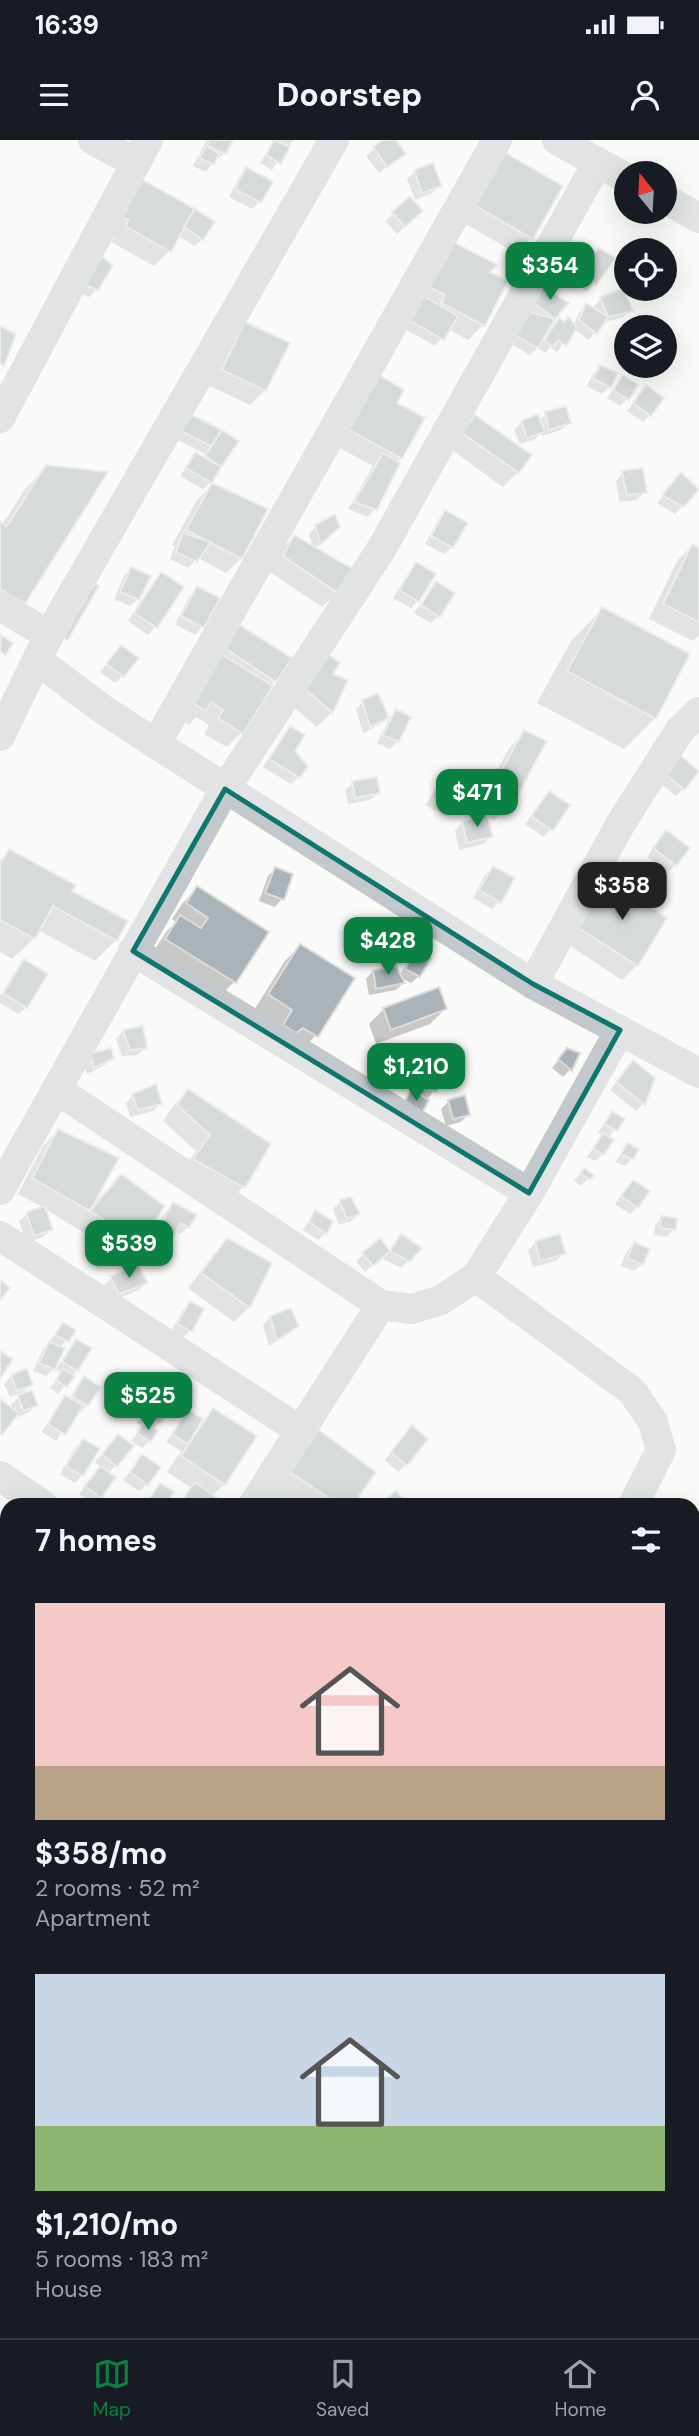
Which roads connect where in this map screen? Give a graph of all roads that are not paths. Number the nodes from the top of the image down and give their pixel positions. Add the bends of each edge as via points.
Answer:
1 (93, 140) edge
2 (334, 140) edge
3 (497, 140) edge
4 (557, 140) edge
5 (142, 152) edge
6 (598, 162) junction
7 (614, 171) edge
8 (677, 206) edge
9 (699, 218) edge
10 (0, 418) edge
11 (0, 606) edge
12 (43, 647) junction
13 (699, 712) edge
14 (0, 736) edge
15 (156, 744) junction
16 (225, 789) junction
17 (134, 951) junction
18 (533, 984) junction
19 (620, 1030) junction
20 (699, 1073) edge
21 (56, 1090) junction
22 (0, 1190) edge
23 (529, 1193) junction
24 (0, 1237) edge
25 (476, 1277) junction
26 (381, 1305) junction
27 (301, 1431) junction
28 (0, 1476) edge
29 (33, 1498) edge
30 (258, 1498) edge
31 (637, 1498) edge

1 - 5 street
2 - 12 street
3 - 15 street
4 - 6 street
5 - 10 street
6 - 7 street
6 - 16 street via 382,548
8 - 9 street
11 - 12 street
12 - 14 street
12 - 15 street via 101,708
13 - 18 street via 680,730 621,823
15 - 16 street
16 - 17 street
16 - 18 street
17 - 21 street
17 - 23 street
18 - 19 street
19 - 20 street
19 - 23 street
21 - 22 street
21 - 26 street
23 - 25 street
24 - 27 street
25 - 26 street via 441,1300 412,1309
25 - 31 street via 632,1391 653,1422 661,1450
26 - 27 street
27 - 30 street
28 - 29 street

